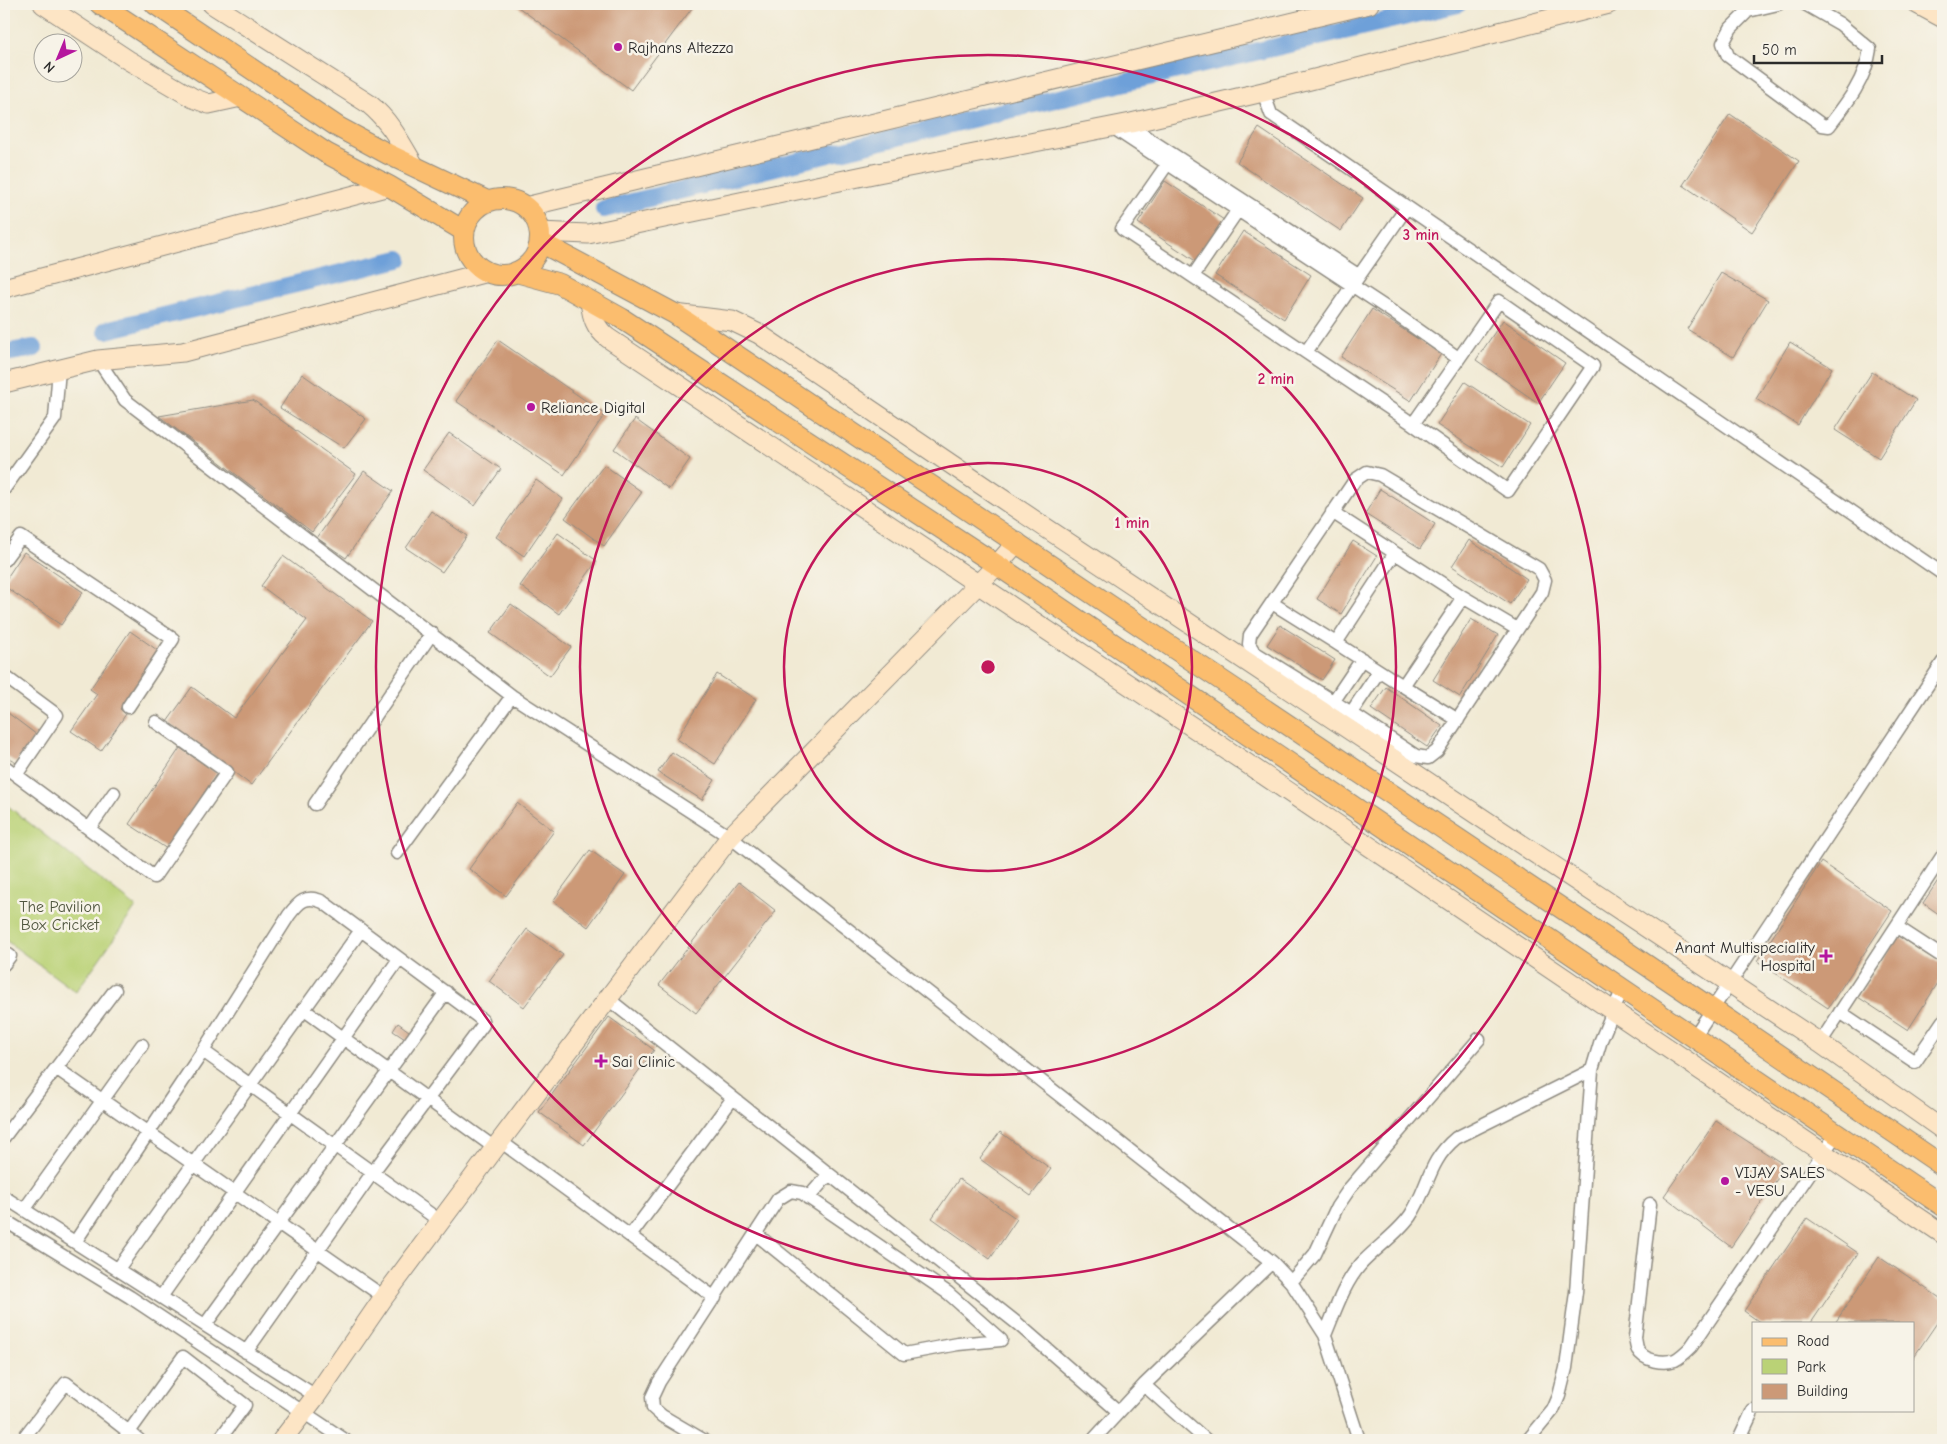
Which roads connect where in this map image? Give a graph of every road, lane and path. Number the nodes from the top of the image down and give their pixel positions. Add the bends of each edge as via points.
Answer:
1 (43, 4) edge
2 (100, 4) edge
3 (155, 4) edge
4 (212, 4) edge
5 (1369, 4) edge
6 (1609, 4) edge
7 (1778, 4) edge
8 (1805, 4) edge
9 (1917, 4) edge
10 (1746, 8) edge
11 (1943, 18) edge
12 (1264, 92) junction
13 (241, 97) junction
14 (1119, 125) junction
15 (1163, 157) junction
16 (416, 167) junction
17 (389, 186) junction
18 (487, 201) junction
19 (525, 207) junction
20 (1407, 207) junction
21 (1238, 210) junction
22 (464, 231) junction
23 (540, 237) junction
24 (487, 272) junction
25 (516, 272) junction
26 (1193, 276) junction
27 (1354, 280) junction
28 (4, 288) edge
29 (590, 301) junction
30 (675, 314) junction
31 (1306, 352) junction
32 (1458, 358) junction
33 (98, 360) junction
34 (59, 369) junction
35 (4, 383) edge
36 (1413, 424) junction
37 (4, 489) edge
38 (1332, 512) junction
39 (1016, 542) junction
40 (1395, 554) junction
41 (4, 560) edge
42 (996, 565) junction
43 (1943, 574) edge
44 (977, 585) junction
45 (1463, 597) junction
46 (1272, 603) junction
47 (1517, 629) junction
48 (432, 633) junction
49 (1336, 643) junction
50 (1362, 659) junction
51 (1943, 662) edge
52 (1380, 671) junction
53 (7, 678) dead end
54 (1403, 686) junction
55 (512, 696) junction
56 (1329, 707) junction
57 (128, 708) dead end
58 (1347, 719) junction
59 (1458, 720) junction
60 (156, 722) dead end
61 (4, 766) edge
62 (16, 775) junction
63 (114, 793) dead end
64 (315, 804) dead end
65 (89, 829) junction
66 (730, 837) junction
67 (398, 853) dead end
68 (1943, 855) edge
69 (1896, 926) junction
70 (361, 930) junction
71 (4, 952) edge
72 (1943, 957) edge
73 (399, 958) junction
74 (4, 964) edge
75 (1729, 984) junction
76 (1623, 988) junction
77 (115, 990) dead end
78 (446, 992) junction
79 (607, 998) junction
80 (303, 1009) junction
81 (1712, 1009) junction
82 (1613, 1011) junction
83 (1840, 1012) junction
84 (1943, 1021) edge
85 (1694, 1037) junction
86 (343, 1038) junction
87 (1479, 1039) dead end
88 (1820, 1043) junction
89 (142, 1046) dead end
90 (203, 1051) junction
91 (56, 1068) junction
92 (1592, 1070) junction
93 (389, 1071) junction
94 (249, 1084) junction
95 (733, 1098) junction
96 (103, 1100) junction
97 (428, 1100) junction
98 (290, 1113) junction
99 (1943, 1130) edge
100 (148, 1132) junction
101 (1837, 1133) junction
102 (4, 1137) edge
103 (498, 1144) junction
104 (335, 1146) junction
105 (1824, 1152) junction
106 (193, 1163) junction
107 (1943, 1166) edge
108 (373, 1172) junction
109 (829, 1174) junction
110 (235, 1192) junction
111 (4, 1197) edge
112 (808, 1198) junction
113 (1650, 1204) dead end
114 (1943, 1206) edge
115 (24, 1210) junction
116 (4, 1220) edge
117 (440, 1221) junction
118 (279, 1223) junction
119 (756, 1234) junction
120 (1943, 1234) edge
121 (630, 1236) junction
122 (75, 1242) junction
123 (318, 1250) junction
124 (1272, 1262) junction
125 (118, 1269) junction
126 (1291, 1282) junction
127 (139, 1283) junction
128 (130, 1297) junction
129 (161, 1297) junction
130 (384, 1297) junction
131 (715, 1298) junction
132 (205, 1325) junction
133 (1325, 1335) junction
134 (246, 1352) junction
135 (1144, 1385) junction
136 (316, 1396) junction
137 (304, 1412) junction
138 (1120, 1412) junction
139 (1752, 1412) edge
140 (131, 1438) edge
141 (29, 1440) edge
142 (218, 1440) edge
143 (282, 1440) edge
144 (345, 1440) edge
145 (703, 1440) edge
146 (1093, 1440) edge
147 (1206, 1440) edge
148 (1359, 1440) edge
149 (1528, 1440) edge
150 (1739, 1440) edge

1 - 13 street via 193,98 209,104
2 - 13 main road
3 - 16 main road via 338,127
4 - 16 street via 369,104 390,126
5 - 19 street
6 - 12 street
7 - 10 street
8 - 10 street via 1840,24 1870,49 1868,62 1853,94 1829,126 1822,125 1728,56 1723,43
9 - 11 street
12 - 14 street
12 - 20 street via 1271,114
13 - 17 main road via 326,153
14 - 15 street
14 - 23 street via 588,234
15 - 21 street
15 - 26 street via 1122,229
15 - 27 street
16 - 18 main road
17 - 22 main road
17 - 28 street
18 - 19 main road via 507,199
18 - 22 main road via 472,213
19 - 23 main road via 537,222
20 - 27 street
20 - 43 street
21 - 26 street
21 - 27 street
22 - 24 main road via 472,260
23 - 25 main road via 532,260
23 - 30 main road
24 - 25 main road
24 - 33 street via 183,352
25 - 29 main road via 560,284
26 - 31 street
27 - 31 street
27 - 32 street
29 - 42 main road via 621,318
29 - 44 street via 592,316 608,338
30 - 39 main road
30 - 56 street via 732,321 759,334 995,494
31 - 36 street
32 - 36 street
32 - 36 street via 1499,301 1593,366 1508,491
33 - 34 street
33 - 48 street via 125,400
34 - 35 street
34 - 37 street via 55,418
38 - 40 street
38 - 46 street
38 - 47 street via 1355,480 1367,472 1380,475 1539,569 1545,580 1542,592
39 - 42 street
39 - 81 main road
40 - 45 street
40 - 49 street
41 - 57 street via 21,537 172,639
42 - 44 street
42 - 76 main road
44 - 66 street
44 - 82 street
45 - 47 street
45 - 54 street
46 - 49 street
46 - 56 street via 1250,635 1249,644 1254,652
47 - 59 street
48 - 55 street
48 - 64 street
49 - 50 street
50 - 52 street
50 - 56 street
51 - 75 street
52 - 54 street
52 - 58 street
53 - 62 street via 57,715
54 - 59 street
55 - 66 street
55 - 67 street
56 - 58 street
58 - 59 street via 1416,756 1428,758 1437,752
58 - 75 street
60 - 65 street via 227,772 154,877
61 - 62 street
62 - 65 street
63 - 65 street
66 - 79 street
66 - 124 street
68 - 69 street
69 - 72 street
69 - 83 street
70 - 73 street
70 - 80 street
70 - 90 street via 314,898 298,904
71 - 74 street via 10,956
73 - 78 street
73 - 86 street
75 - 81 street
75 - 88 street
76 - 82 street
76 - 85 main road
77 - 91 street
78 - 93 street
78 - 97 street via 482,1020 483,1025
79 - 95 street
79 - 103 street
80 - 86 street
80 - 94 street
81 - 85 street
81 - 107 main road
82 - 92 street
82 - 105 street
83 - 84 street via 1915,1062
83 - 88 street
85 - 101 main road
86 - 93 street
86 - 98 street
87 - 126 street via 1342,1199 1315,1254
88 - 99 street
89 - 96 street
90 - 94 street
90 - 100 street
91 - 96 street
91 - 102 street
92 - 133 street via 1446,1145 1436,1159 1410,1216 1353,1274
92 - 149 street via 1576,1292 1566,1368 1553,1410
93 - 97 street
93 - 104 street
94 - 98 street
94 - 106 street
95 - 109 street
95 - 121 street
96 - 100 street
96 - 115 street
97 - 103 street
97 - 108 street
98 - 104 street
98 - 110 street
100 - 106 street
100 - 122 street
101 - 105 street
101 - 114 main road
103 - 117 street
103 - 121 street
104 - 108 street
104 - 118 street
105 - 113 street via 1691,1348 1674,1360 1660,1362 1643,1356 1637,1349 1635,1338
105 - 120 street
106 - 110 street
106 - 125 street
108 - 117 street
108 - 123 street
109 - 112 street
109 - 138 street via 1018,1324
110 - 118 street
110 - 129 street
111 - 115 street
112 - 119 street via 791,1191 778,1199
112 - 119 street via 948,1294 1001,1340 904,1354
115 - 122 street
116 - 128 street
117 - 130 street
118 - 123 street
118 - 132 street
119 - 131 street
121 - 131 street
122 - 125 street
123 - 130 street
123 - 134 street
124 - 126 street
124 - 135 street
125 - 127 street
126 - 133 street
127 - 128 street
127 - 129 street
128 - 137 street
129 - 132 street
130 - 136 street
131 - 145 street via 652,1397 653,1408 662,1416
132 - 134 street
133 - 148 street
134 - 136 street
135 - 138 street
135 - 147 street
136 - 137 street
137 - 143 street
137 - 144 street
138 - 146 street
139 - 150 street
140 - 141 street via 66,1383 25,1436
140 - 142 street via 183,1357 245,1404

